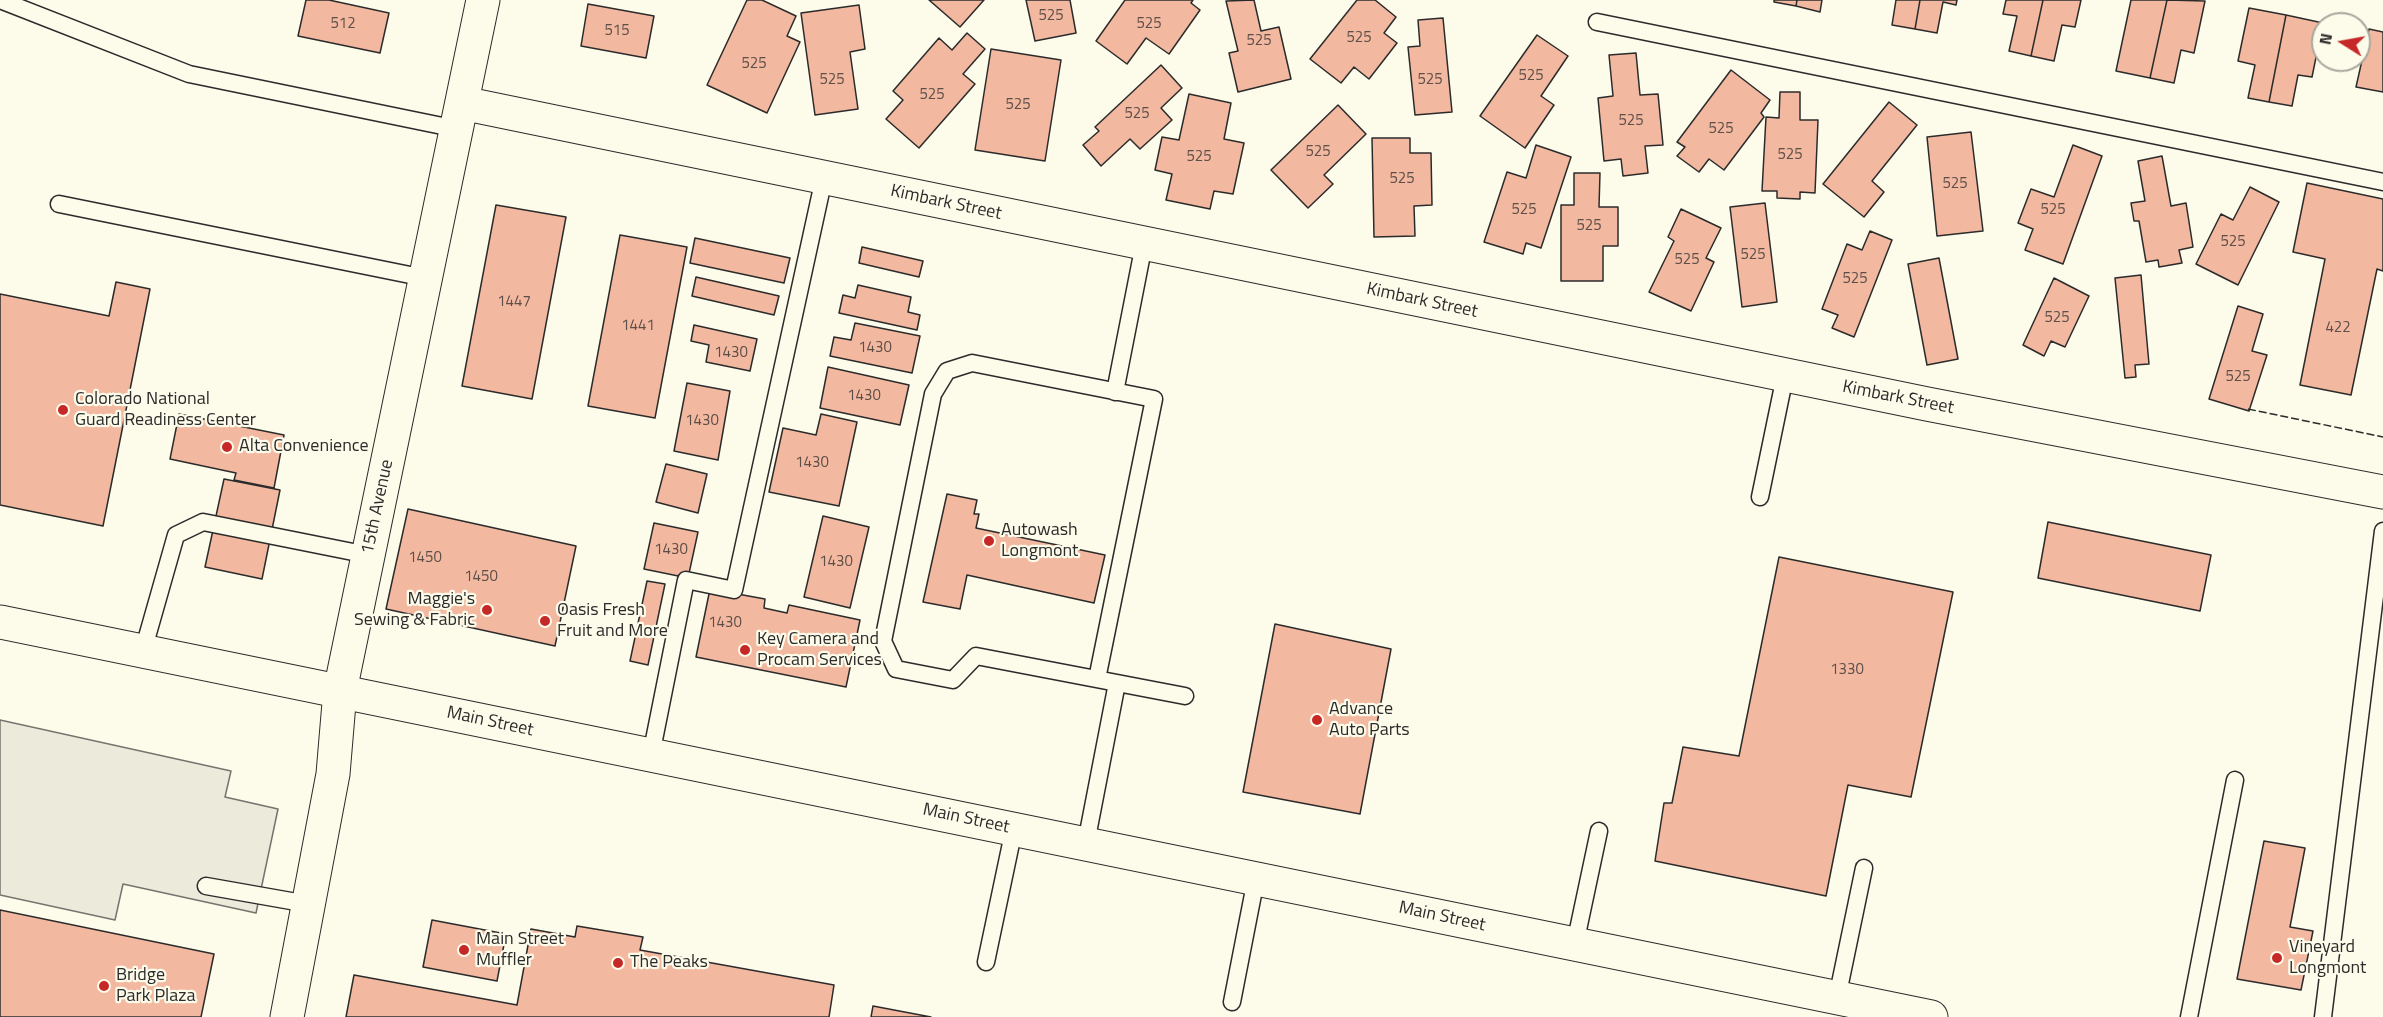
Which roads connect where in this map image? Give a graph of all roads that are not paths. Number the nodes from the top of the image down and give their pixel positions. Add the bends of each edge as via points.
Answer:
1 (0, 0) edge
2 (483, 0) edge
3 (1597, 22) dead end
4 (460, 116) junction
5 (825, 178) junction
6 (2383, 182) edge
7 (58, 204) dead end
8 (1144, 244) junction
9 (425, 278) junction
10 (1785, 375) junction
11 (1114, 392) junction
12 (2383, 492) edge
13 (1760, 497) dead end
14 (2383, 531) edge
15 (368, 555) junction
16 (0, 622) edge
17 (143, 651) junction
18 (1097, 679) junction
19 (1117, 683) junction
20 (340, 691) junction
21 (1185, 696) dead end
22 (651, 755) junction
23 (2235, 780) dead end
24 (1014, 829) junction
25 (1599, 831) dead end
26 (1086, 843) junction
27 (1864, 868) dead end
28 (1256, 879) junction
29 (206, 886) dead end
30 (309, 904) junction
31 (1575, 944) junction
32 (986, 962) dead end
33 (1837, 998) junction
34 (1232, 1002) dead end
35 (287, 1017) edge
36 (1931, 1017) edge
37 (2189, 1017) edge
38 (2322, 1017) edge

1 - 4 lane via 189,74
2 - 4 main road, 15th Avenue
3 - 6 lane
4 - 5 main road, Kimbark Street
4 - 9 main road, 15th Avenue
5 - 8 main road, Kimbark Street
5 - 22 lane via 734,590 686,580
7 - 9 lane
8 - 10 main road, Kimbark Street
8 - 11 lane
9 - 15 main road, 15th Avenue
10 - 12 main road, Kimbark Street
10 - 13 lane
11 - 18 lane via 1154,399
11 - 18 lane via 972,363 947,370 933,394 883,641 896,669 953,680 976,656
14 - 38 lane
15 - 17 lane via 203,522 176,535
15 - 20 main road, 15th Avenue
16 - 17 main road, Main Street
17 - 20 main road, Main Street
18 - 19 lane
19 - 21 lane
19 - 26 lane
20 - 22 main road, Main Street
20 - 30 main road, 15th Avenue via 333,774
22 - 24 main road, Main Street
23 - 37 lane
24 - 26 main road, Main Street
24 - 32 lane
25 - 31 lane
26 - 28 main road, Main Street
27 - 33 lane
28 - 31 main road, Main Street
28 - 34 lane
29 - 30 lane
30 - 35 main road, 15th Avenue
31 - 33 main road, Main Street
33 - 36 main road, Main Street

